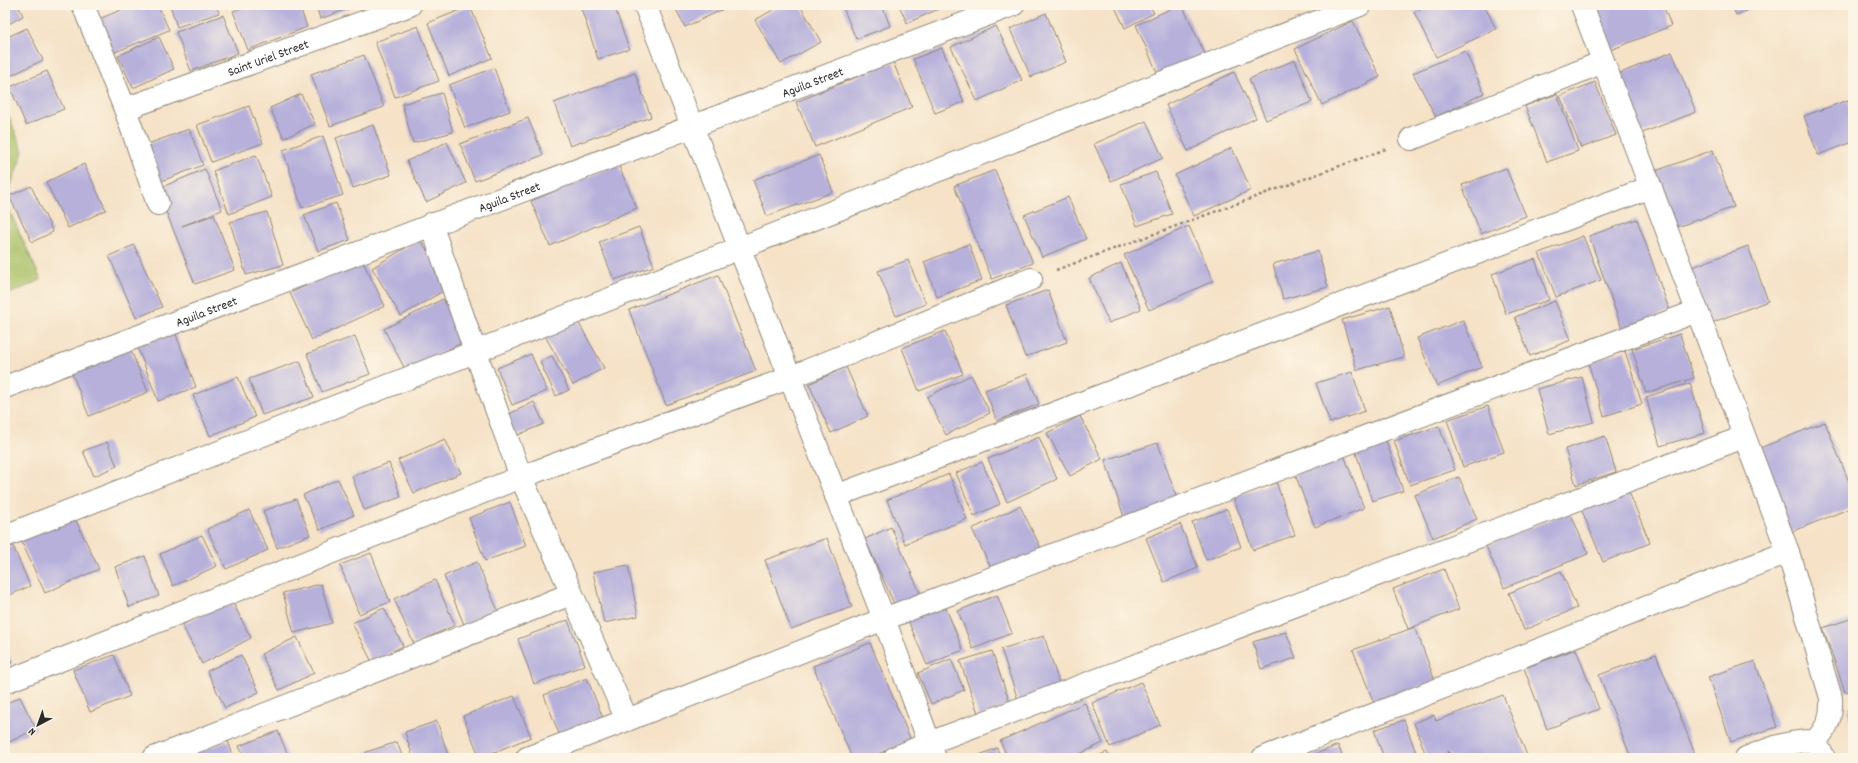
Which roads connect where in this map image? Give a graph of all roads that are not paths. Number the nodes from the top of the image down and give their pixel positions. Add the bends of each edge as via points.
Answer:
1 (410, 5) edge
2 (645, 5) edge
3 (1014, 5) edge
4 (1360, 5) edge
5 (1582, 5) edge
6 (85, 6) edge
7 (1603, 62) junction
8 (125, 109) junction
9 (692, 128) junction
10 (1411, 139) road end
11 (1651, 188) junction
12 (158, 204) dead end
13 (431, 224) junction
14 (740, 249) junction
15 (1031, 279) road end
16 (1697, 311) junction
17 (475, 351) junction
18 (789, 378) junction
19 (5, 387) edge
20 (1744, 437) junction
21 (521, 477) junction
22 (836, 496) junction
23 (5, 536) edge
24 (1788, 552) junction
25 (572, 594) junction
26 (884, 619) junction
27 (5, 682) edge
28 (627, 720) junction
29 (1819, 749) edge
30 (932, 751) edge
31 (154, 758) edge
32 (526, 758) edge
33 (894, 758) edge
34 (1263, 758) edge
35 (1746, 758) edge

1 - 8 street, Saint Uriel Street
2 - 9 street
3 - 9 street, Aguila Street
4 - 14 street
5 - 7 street
6 - 8 street
7 - 10 street
7 - 11 street
8 - 12 street
9 - 13 street, Aguila Street
9 - 14 street
11 - 16 street
11 - 22 street
13 - 17 street
13 - 19 street, Aguila Street
14 - 17 street
14 - 18 street
15 - 18 street
16 - 20 street
16 - 26 street
17 - 21 street
17 - 23 street
18 - 21 street
18 - 22 street
20 - 24 street
20 - 30 street
21 - 25 street
21 - 27 street
22 - 26 street
24 - 29 street via 1831,698 1832,711 1822,733
24 - 34 street
25 - 28 street
25 - 31 street
26 - 28 street
26 - 30 street
28 - 32 street
29 - 35 street via 1800,740
30 - 33 street

